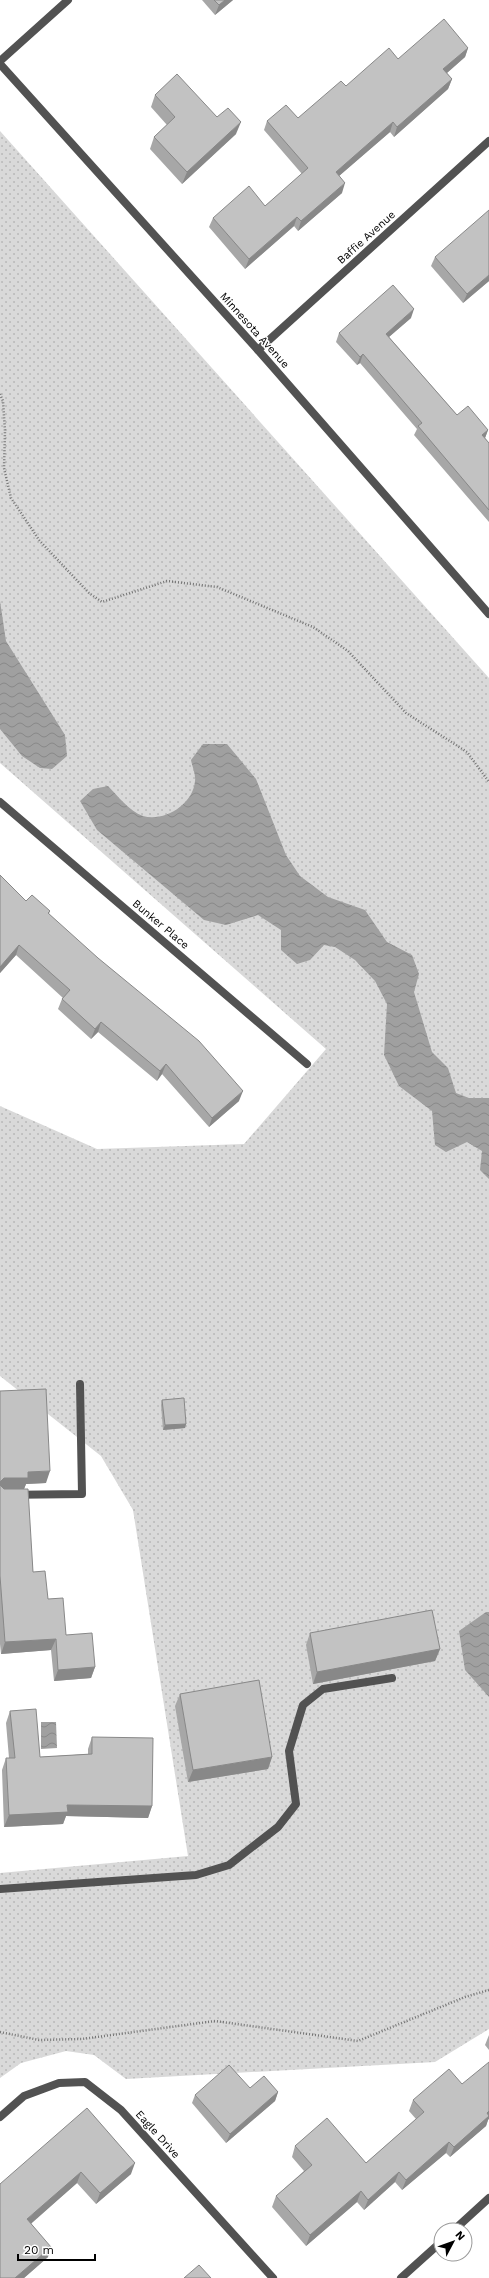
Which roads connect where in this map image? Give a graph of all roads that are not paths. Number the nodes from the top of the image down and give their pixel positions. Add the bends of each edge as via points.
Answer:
1 (68, 0) edge
2 (0, 61) edge
3 (0, 64) edge
4 (489, 141) edge
5 (258, 350) junction
6 (489, 614) edge
7 (0, 802) edge
8 (307, 1064) dead end
9 (80, 1384) dead end
10 (0, 1495) edge
11 (392, 1678) dead end
12 (0, 1889) edge
13 (0, 2117) edge
14 (489, 2198) edge
15 (463, 2222) edge
16 (433, 2249) edge
17 (273, 2278) edge
18 (401, 2278) edge

1 - 2 street
3 - 5 street, Minnesota Avenue
4 - 5 street, Baffie Avenue
5 - 6 street, Minnesota Avenue
7 - 8 street, Bunker Place
9 - 10 street via 82,1494
11 - 12 street via 323,1689 304,1705 289,1751 296,1804 278,1827 229,1865 196,1875
13 - 17 street, Eagle Drive via 24,2096 59,2083 85,2082 121,2110
14 - 15 street
16 - 18 street

